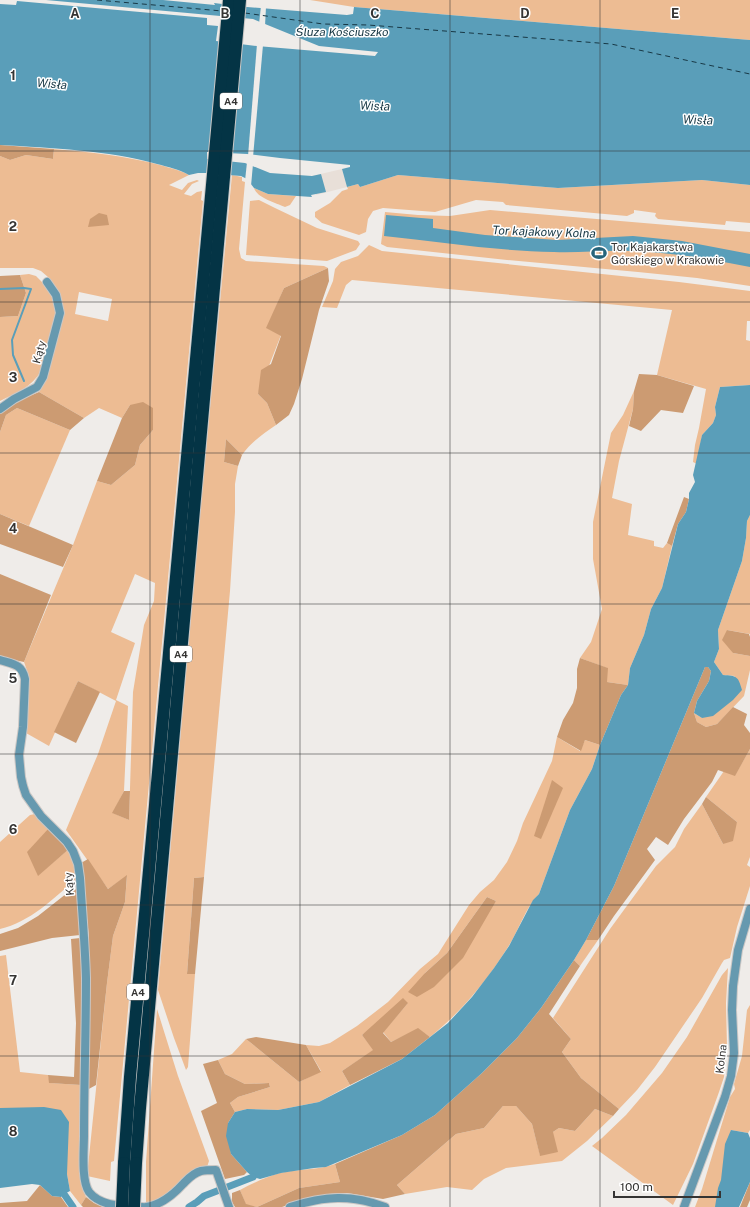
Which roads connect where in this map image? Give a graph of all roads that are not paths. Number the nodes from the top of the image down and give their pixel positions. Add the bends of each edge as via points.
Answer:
1 (229, 0) edge
2 (240, 0) edge
3 (216, 200) junction
4 (47, 282) dead end
5 (0, 409) edge
6 (0, 660) edge
7 (750, 909) edge
8 (122, 1207) edge
9 (134, 1207) edge
10 (142, 1207) edge
11 (146, 1207) edge
12 (230, 1207) edge
13 (290, 1207) edge
14 (385, 1207) edge
15 (684, 1207) edge

1 - 3 highway, A4
2 - 3 highway, A4
3 - 8 highway, A4, bridge via 132,1061
3 - 9 highway, A4, bridge via 140,1101
4 - 5 street, Kąty via 56,295 60,313 43,377 37,387
6 - 10 street, Kąty via 17,665 24,672 26,688 19,755 26,795 41,816 67,842 78,864 86,977 86,1186 98,1200 111,1205
7 - 15 street, Kolna via 738,950 733,986 734,1049 731,1076
11 - 12 street via 164,1201 200,1171 216,1170
13 - 14 street via 305,1202 344,1198 360,1199

